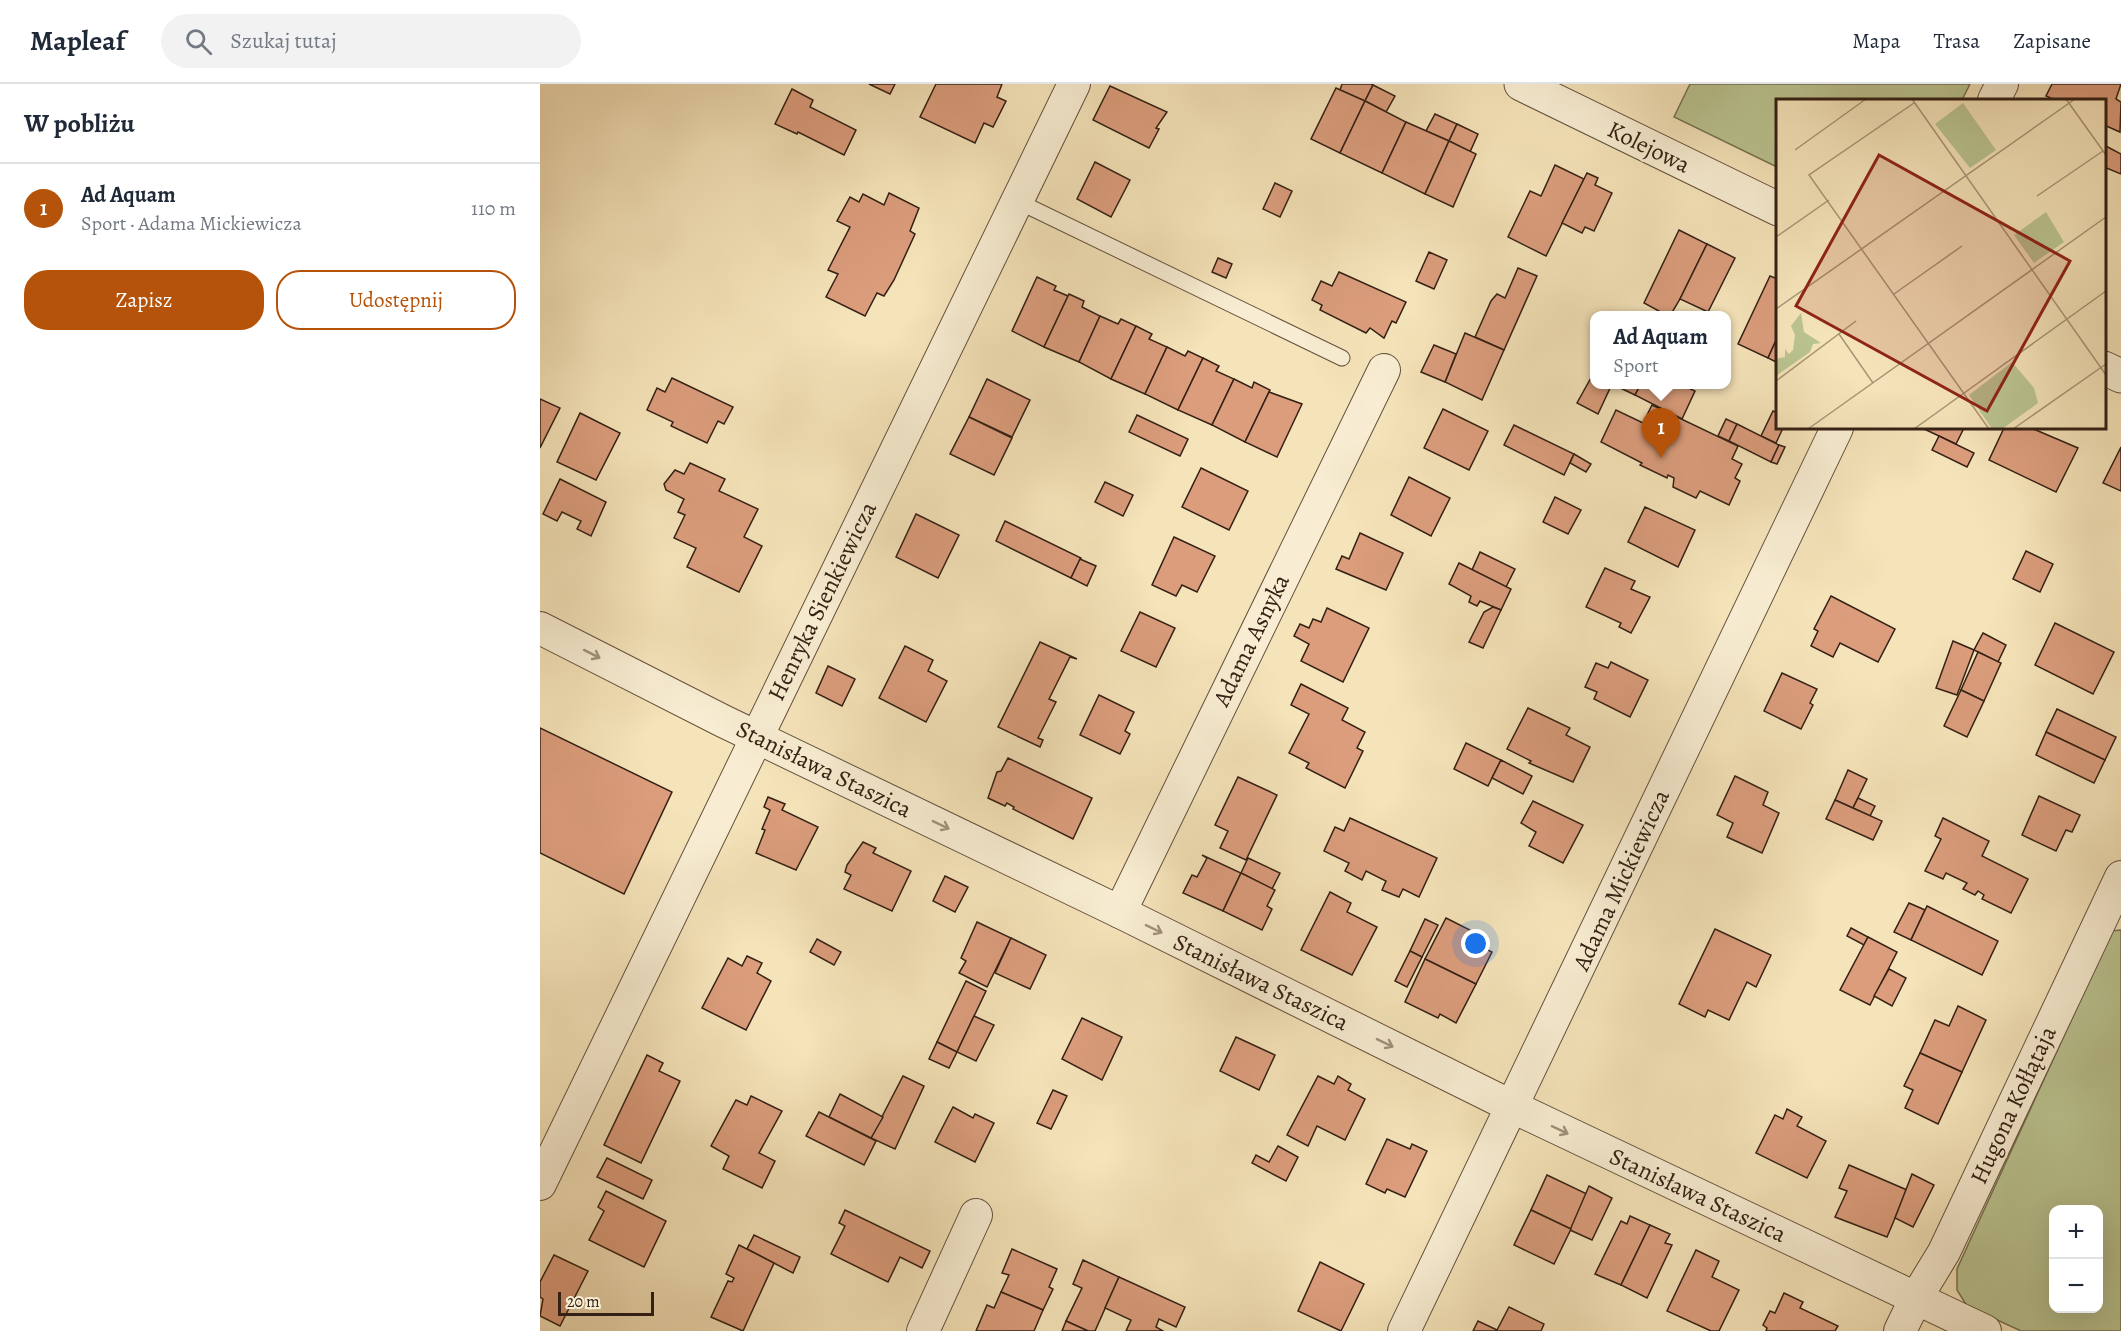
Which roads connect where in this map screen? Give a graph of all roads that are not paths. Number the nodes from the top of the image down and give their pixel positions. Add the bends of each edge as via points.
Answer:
1 (1074, 84) edge
2 (1521, 84) edge
3 (2002, 84) edge
4 (1994, 99) edge
5 (1017, 201) junction
6 (1776, 208) edge
7 (1342, 358) dead end
8 (2106, 369) edge
9 (1383, 370) dead end
10 (2121, 376) edge
11 (1837, 429) edge
12 (540, 628) edge
13 (756, 735) junction
14 (2121, 877) edge
15 (1120, 912) junction
16 (1513, 1107) junction
17 (540, 1184) edge
18 (976, 1215) dead end
19 (1916, 1298) junction
20 (923, 1331) edge
21 (1404, 1331) edge
22 (1900, 1331) edge
23 (1985, 1331) edge

1 - 5 street, Henryka Sienkiewicza
2 - 6 street, Kolejowa
3 - 4 street
5 - 7 lane
5 - 13 street, Henryka Sienkiewicza
8 - 10 street
9 - 15 street, Adama Asnyka
11 - 16 street, Adama Mickiewicza
12 -> 13 street, Stanisława Staszica
13 -> 15 street, Stanisława Staszica
13 - 17 street, Henryka Sienkiewicza
14 - 19 street, Hugona Kołłątaja via 1944,1252
15 -> 16 street, Stanisława Staszica
16 -> 19 street, Stanisława Staszica
16 - 21 street, Adama Mickiewicza
18 - 20 street
19 - 22 street, Hugona Kołłątaja
19 - 23 street, Stanisława Staszica

